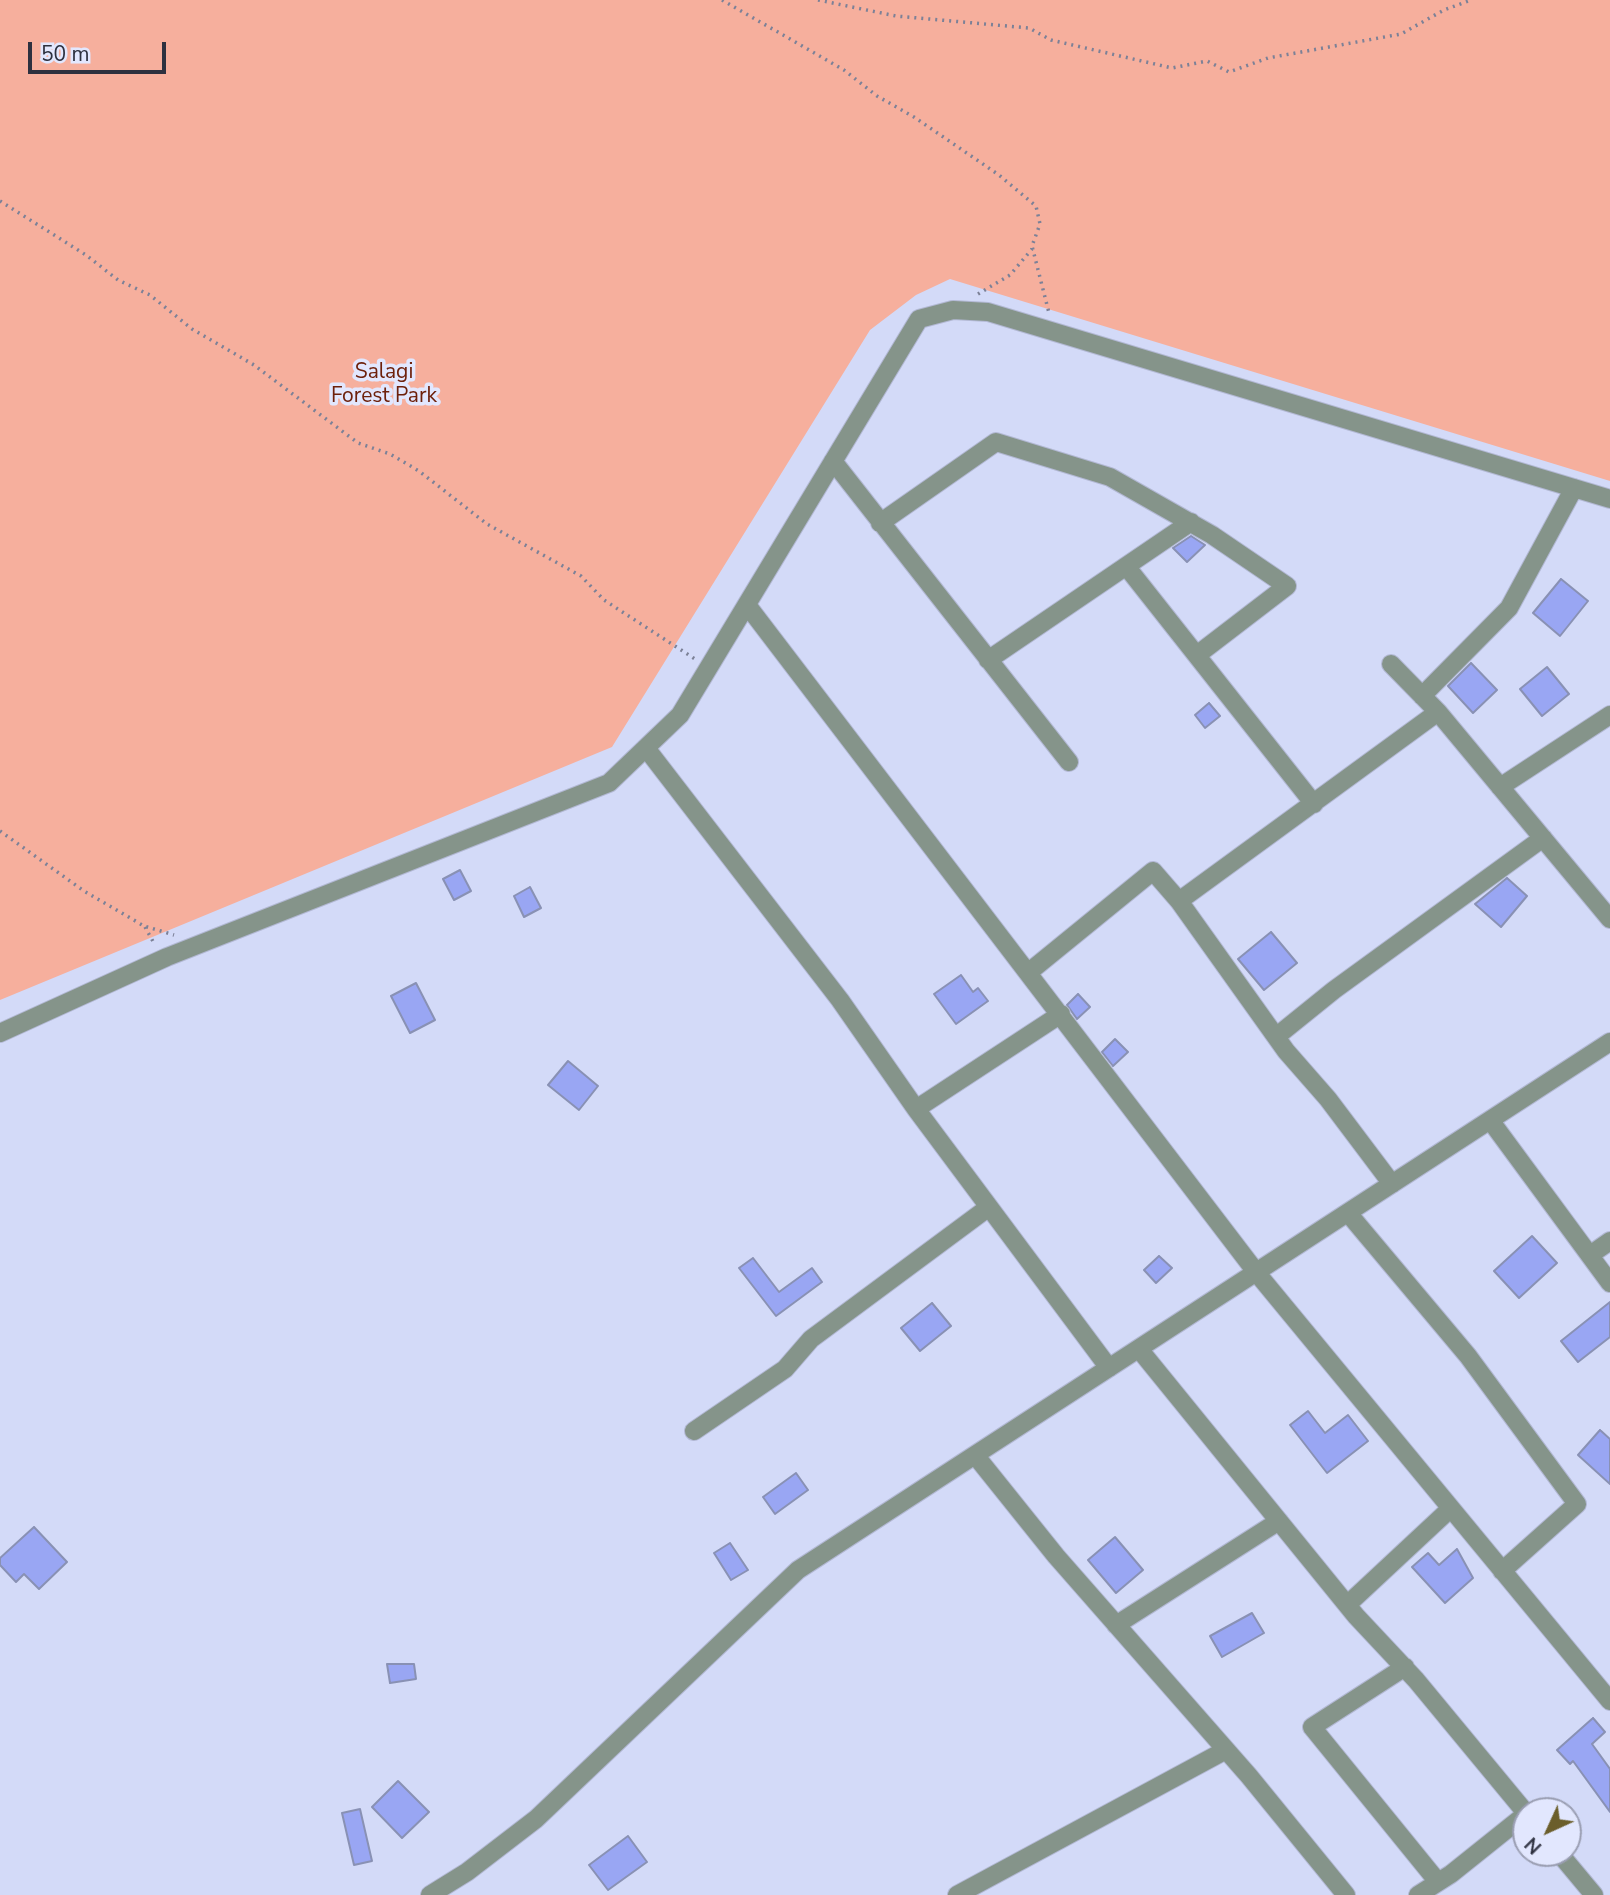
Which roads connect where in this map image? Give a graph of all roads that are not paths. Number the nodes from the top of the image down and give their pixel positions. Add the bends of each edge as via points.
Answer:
1 (833, 461) junction
2 (1574, 488) junction
3 (1610, 499) edge
4 (1191, 522) junction
5 (880, 523) junction
6 (1126, 566) junction
7 (747, 605) junction
8 (1197, 656) junction
9 (988, 660) junction
10 (1391, 664) dead end
11 (1422, 696) junction
12 (1438, 712) junction
13 (1610, 715) edge
14 (646, 748) junction
15 (1069, 762) dead end
16 (1500, 786) junction
17 (1314, 804) junction
18 (1543, 838) junction
19 (1179, 901) junction
20 (1610, 919) edge
21 (1029, 972) junction
22 (1061, 1014) junction
23 (0, 1033) edge
24 (1277, 1036) junction
25 (1610, 1042) edge
26 (915, 1109) junction
27 (1490, 1120) junction
28 (1392, 1184) junction
29 (989, 1207) junction
30 (1348, 1213) junction
31 (1610, 1241) edge
32 (1590, 1255) junction
33 (1256, 1272) junction
34 (1610, 1283) edge
35 (1139, 1349) junction
36 (1109, 1368) junction
37 (694, 1432) dead end
38 (975, 1455) junction
39 (1450, 1509) junction
40 (1279, 1521) junction
41 (1502, 1571) junction
42 (1347, 1605) junction
43 (1116, 1625) junction
44 (1405, 1667) junction
45 (1610, 1701) edge
46 (1226, 1750) junction
47 (1513, 1797) edge
48 (1512, 1824) edge
49 (1571, 1867) edge
50 (1438, 1882) junction
51 (1342, 1894) edge
52 (430, 1895) edge
53 (957, 1895) edge
54 (1418, 1895) edge
55 (1594, 1895) edge

1 - 2 street via 919,319 953,310 988,312
1 - 5 street
1 - 7 street
2 - 3 street
2 - 11 street via 1509,608
4 - 5 street via 1110,477 996,442
4 - 6 street
4 - 8 street via 1287,586
5 - 9 street
6 - 8 street
6 - 9 street
7 - 14 street via 680,715
7 - 21 street
8 - 17 street
9 - 15 street
10 - 11 street
11 - 12 street
12 - 16 street
12 - 17 street
13 - 16 street
14 - 23 street via 609,783 195,946
14 - 26 street via 840,1000
16 - 18 street
17 - 19 street
18 - 20 street
18 - 24 street
19 - 21 street via 1153,871
19 - 24 street
21 - 22 street
22 - 26 street
22 - 33 street
24 - 28 street
25 - 27 street
26 - 29 street
27 - 28 street
27 - 32 street
28 - 30 street
29 - 36 street
29 - 37 street via 811,1339 785,1369
30 - 33 street
30 - 41 street via 1468,1356 1577,1504
31 - 32 street
32 - 34 street
33 - 35 street
33 - 39 street
35 - 36 street
35 - 40 street
36 - 38 street
38 - 43 street
38 - 52 street via 798,1570 536,1819
39 - 41 street
39 - 42 street
40 - 42 street
40 - 43 street
41 - 45 street
42 - 44 street
43 - 46 street
44 - 47 street
44 - 50 street via 1312,1727
46 - 51 street
46 - 53 street
48 - 50 street
49 - 55 street
50 - 54 street

